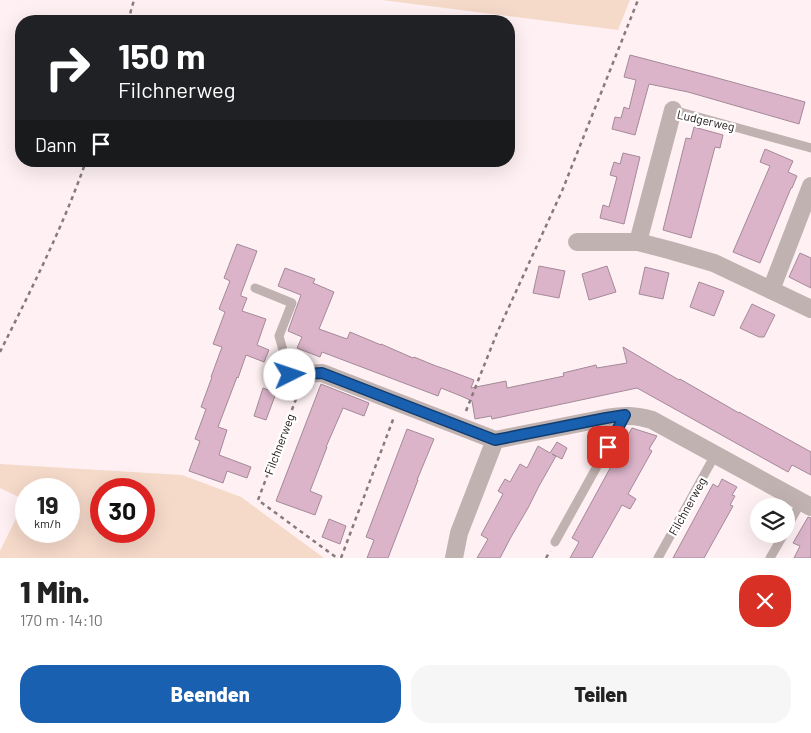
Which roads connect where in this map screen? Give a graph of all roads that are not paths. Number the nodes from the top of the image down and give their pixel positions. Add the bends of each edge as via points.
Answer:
1 (673, 110) joint
2 (811, 148) edge
3 (811, 186) edge
4 (577, 242) dead end
5 (638, 242) junction
6 (255, 288) dead end
7 (771, 290) junction
8 (811, 309) edge
9 (290, 375) joint
10 (625, 415) junction
11 (495, 440) junction
12 (715, 454) junction
13 (806, 505) edge
14 (795, 519) edge
15 (555, 542) dead end
16 (779, 543) edge
17 (454, 558) edge
18 (658, 558) edge
19 (770, 558) edge

1 - 2 lane, Ludgerweg
1 - 5 street, Ludgerweg
3 - 7 street
4 - 5 street
5 - 7 street via 714,263
6 - 9 lane via 292,304 279,336
7 - 8 street
9 - 11 street via 322,373
10 - 11 street
10 - 12 street via 652,420
10 - 15 lane
11 - 17 street via 459,533
12 - 13 street
12 - 18 lane, Filchnerweg
13 - 14 lane
16 - 19 lane

